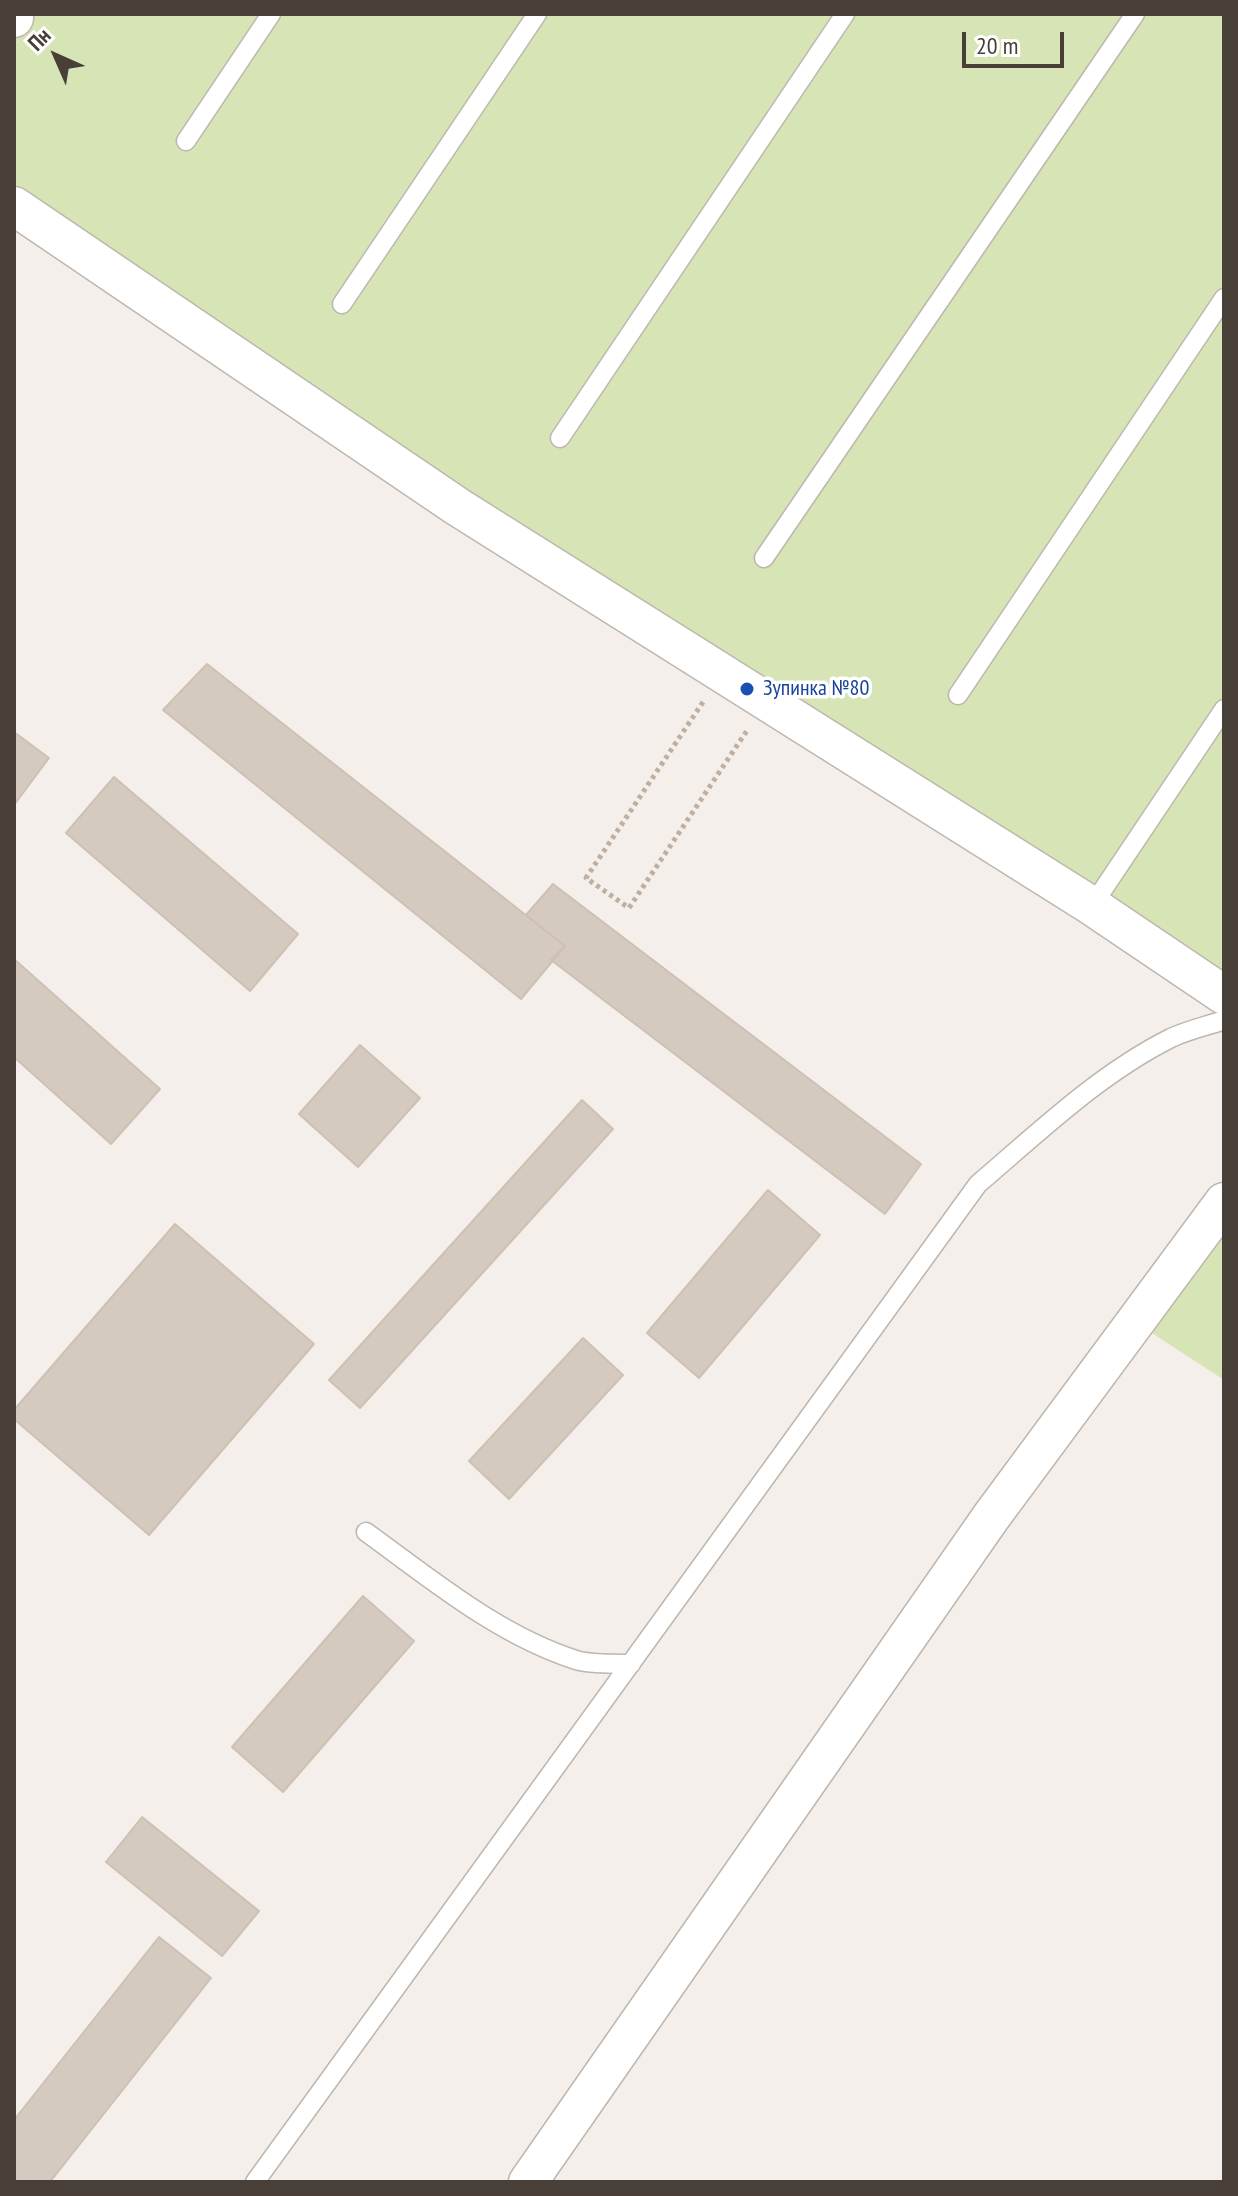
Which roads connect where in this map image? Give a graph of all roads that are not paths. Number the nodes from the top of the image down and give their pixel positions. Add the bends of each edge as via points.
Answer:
1 (271, 14) edge
2 (537, 14) edge
3 (845, 14) edge
4 (1135, 14) edge
5 (186, 141) dead end
6 (14, 206) edge
7 (1224, 298) edge
8 (342, 304) dead end
9 (560, 438) dead end
10 (764, 558) dead end
11 (958, 695) dead end
12 (1224, 709) edge
13 (1092, 906) junction
14 (1224, 995) edge
15 (1224, 1020) edge
16 (1224, 1202) edge
17 (366, 1532) dead end
18 (631, 1664) junction
19 (255, 2182) edge
20 (528, 2182) edge

1 - 5 lane
2 - 8 lane
3 - 9 lane
4 - 10 lane
6 - 13 street via 458,507
7 - 11 lane
12 - 13 lane
13 - 14 street
15 - 18 lane via 1173,1038 1112,1074 978,1184
16 - 20 street via 991,1517
17 - 18 lane via 526,1639 578,1661
18 - 19 lane

